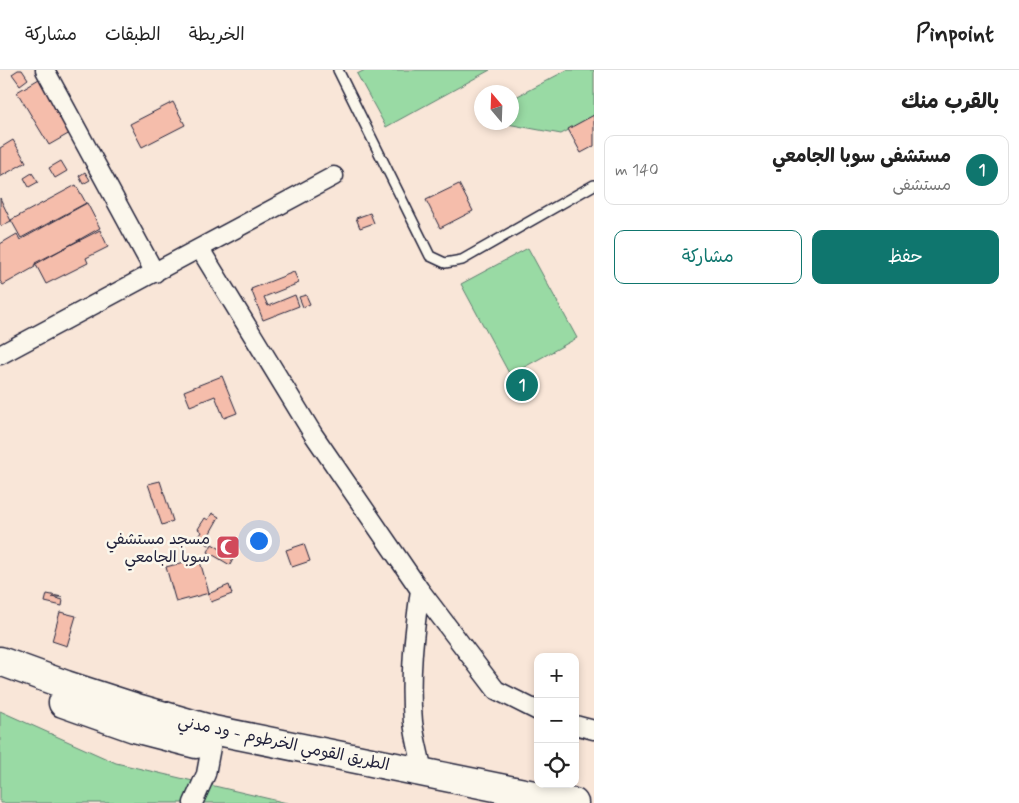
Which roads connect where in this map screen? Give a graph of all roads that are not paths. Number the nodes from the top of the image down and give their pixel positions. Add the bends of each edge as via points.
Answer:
1 (45, 70) edge
2 (338, 70) edge
3 (334, 176) dead end
4 (594, 185) edge
5 (200, 249) junction
6 (155, 273) junction
7 (0, 355) edge
8 (420, 590) junction
9 (0, 661) edge
10 (0, 681) edge
11 (534, 708) edge
12 (579, 727) edge
13 (594, 730) edge
14 (211, 747) junction
15 (424, 772) junction
16 (193, 803) edge
17 (482, 803) edge
18 (574, 803) edge

1 - 6 street
2 - 4 lane via 430,256 438,260 445,263 462,260
3 - 5 street
5 - 6 street
5 - 8 street via 313,434
6 - 7 street
8 - 11 street via 496,690
8 - 15 street via 413,640 411,695 413,724
9 - 15 highway, الطريق القومي الخرطوم - ود مدني via 140,709 213,730
10 - 14 highway, الطريق القومي الخرطوم - ود مدني via 134,728
12 - 13 street
14 - 16 street via 206,774
14 - 17 highway, الطريق القومي الخرطوم - ود مدني
15 - 18 highway, الطريق القومي الخرطوم - ود مدني

